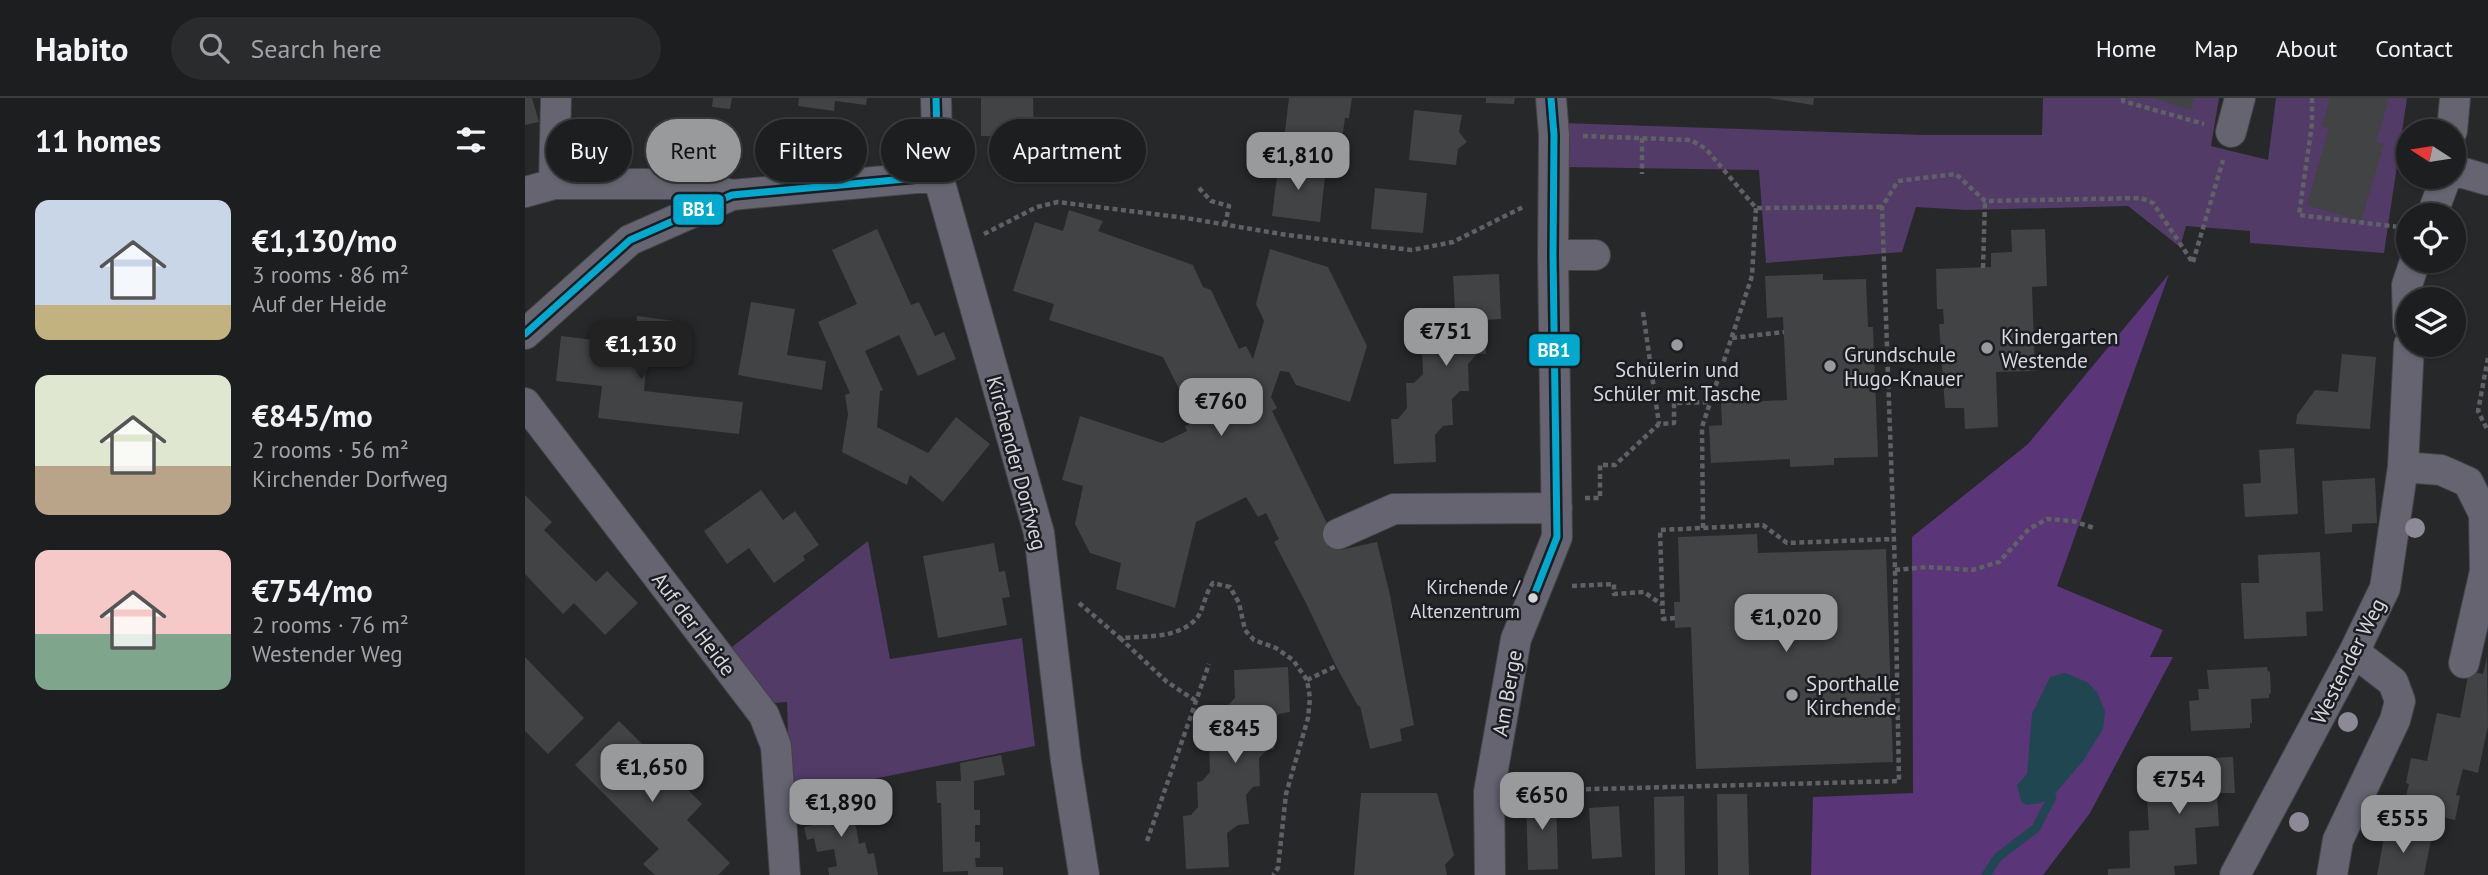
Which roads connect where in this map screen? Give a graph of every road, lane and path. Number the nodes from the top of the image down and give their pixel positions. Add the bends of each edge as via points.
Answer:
1 (556, 98) edge
2 (936, 98) edge
3 (1551, 98) edge
4 (2123, 98) edge
5 (2240, 98) edge
6 (2312, 98) edge
7 (2455, 98) edge
8 (937, 119) edge
9 (2453, 119) edge
10 (1554, 135) junction
11 (1642, 138) junction
12 (2227, 144) junction
13 (1642, 174) dead end
14 (2466, 174) edge
15 (2488, 180) edge
16 (881, 181) edge
17 (940, 182) edge
18 (554, 184) junction
19 (1199, 188) dead end
20 (1555, 191) junction
21 (525, 192) edge
22 (731, 195) junction
23 (1985, 201) junction
24 (1882, 206) junction
25 (1756, 208) junction
26 (1225, 225) junction
27 (2396, 227) edge
28 (958, 247) junction
29 (1553, 255) junction
30 (1595, 255) dead end
31 (1983, 268) dead end
32 (1643, 312) dead end
33 (1784, 332) dead end
34 (525, 334) edge
35 (1731, 338) junction
36 (2408, 357) edge
37 (2488, 358) edge
38 (1711, 402) junction
39 (525, 403) edge
40 (1659, 424) junction
41 (2488, 431) edge
42 (2403, 467) junction
43 (1568, 503) junction
44 (1703, 528) junction
45 (2094, 528) dead end
46 (1338, 534) dead end
47 (1893, 538) junction
48 (1895, 570) junction
49 (1044, 573) junction
50 (1572, 586) dead end
51 (1661, 604) junction
52 (1675, 618) dead end
53 (1120, 638) junction
54 (2354, 652) junction
55 (2464, 663) dead end
56 (1209, 664) dead end
57 (1336, 666) dead end
58 (1307, 680) junction
59 (1196, 701) junction
60 (1489, 792) junction
61 (1147, 841) dead end
62 (785, 875) edge
63 (1084, 875) edge
64 (1273, 875) edge
65 (1490, 875) edge
66 (2235, 875) edge
67 (2332, 875) edge

1 - 18 street
2 - 8 street, Kirchender Dorfweg
3 - 10 street, Am Berge
4 - 12 path
5 - 12 street
6 - 27 path via 2299,215
7 - 9 street
10 - 11 path
10 - 20 street, Am Berge
11 - 13 path
11 - 25 path via 1691,140 1706,149
12 - 23 path via 2193,263 2153,203 2141,198
14 - 15 street
16 - 22 street
17 - 28 street, Kirchender Dorfweg
18 - 21 street
18 - 22 street via 682,184
19 - 26 path via 1211,201 1229,206
20 - 26 path via 1453,242 1412,250
20 - 29 street, Am Berge
22 - 34 street via 630,240
23 - 24 path via 1956,174 1898,181
23 - 31 path
24 - 25 path
24 - 47 path
25 - 35 path via 1752,276
26 - 28 path via 1058,202 1037,207
28 - 49 street, Kirchender Dorfweg via 1039,533
29 - 30 street
29 - 43 street, Am Berge
32 - 40 path
33 - 35 path
35 - 38 path
36 - 42 street, Westender Weg
37 - 41 path via 2478,411
38 - 40 path via 1674,403 1674,423
38 - 44 path via 1702,427
39 - 62 street, Auf der Heide via 764,715 776,746
40 - 43 path via 1615,465 1600,465 1600,498
42 - 54 street, Westender Weg via 2385,588
42 - 55 street via 2441,470 2468,482 2484,514 2485,571
43 - 46 street via 1394,509
43 - 60 street, Am Berge via 1516,639
44 - 47 path via 1763,524 1787,543
44 - 51 path via 1660,530
45 - 48 path via 2047,519 2029,529 1999,562 1972,570
47 - 48 path
48 - 60 path via 1899,781
49 - 53 path
49 - 63 street, Kirchender Dorfweg
50 - 51 path via 1614,584 1614,594 1644,592
51 - 52 path via 1663,619
53 - 58 path via 1173,633 1197,618 1213,583 1230,587 1245,630 1254,640 1293,660
53 - 59 path
54 - 66 street, Westender Weg
54 - 67 street via 2393,682 2400,701 2338,840
56 - 59 path
57 - 58 path
58 - 64 path via 1308,718 1282,822 1278,869
59 - 61 path
60 - 65 street, Am Berge

